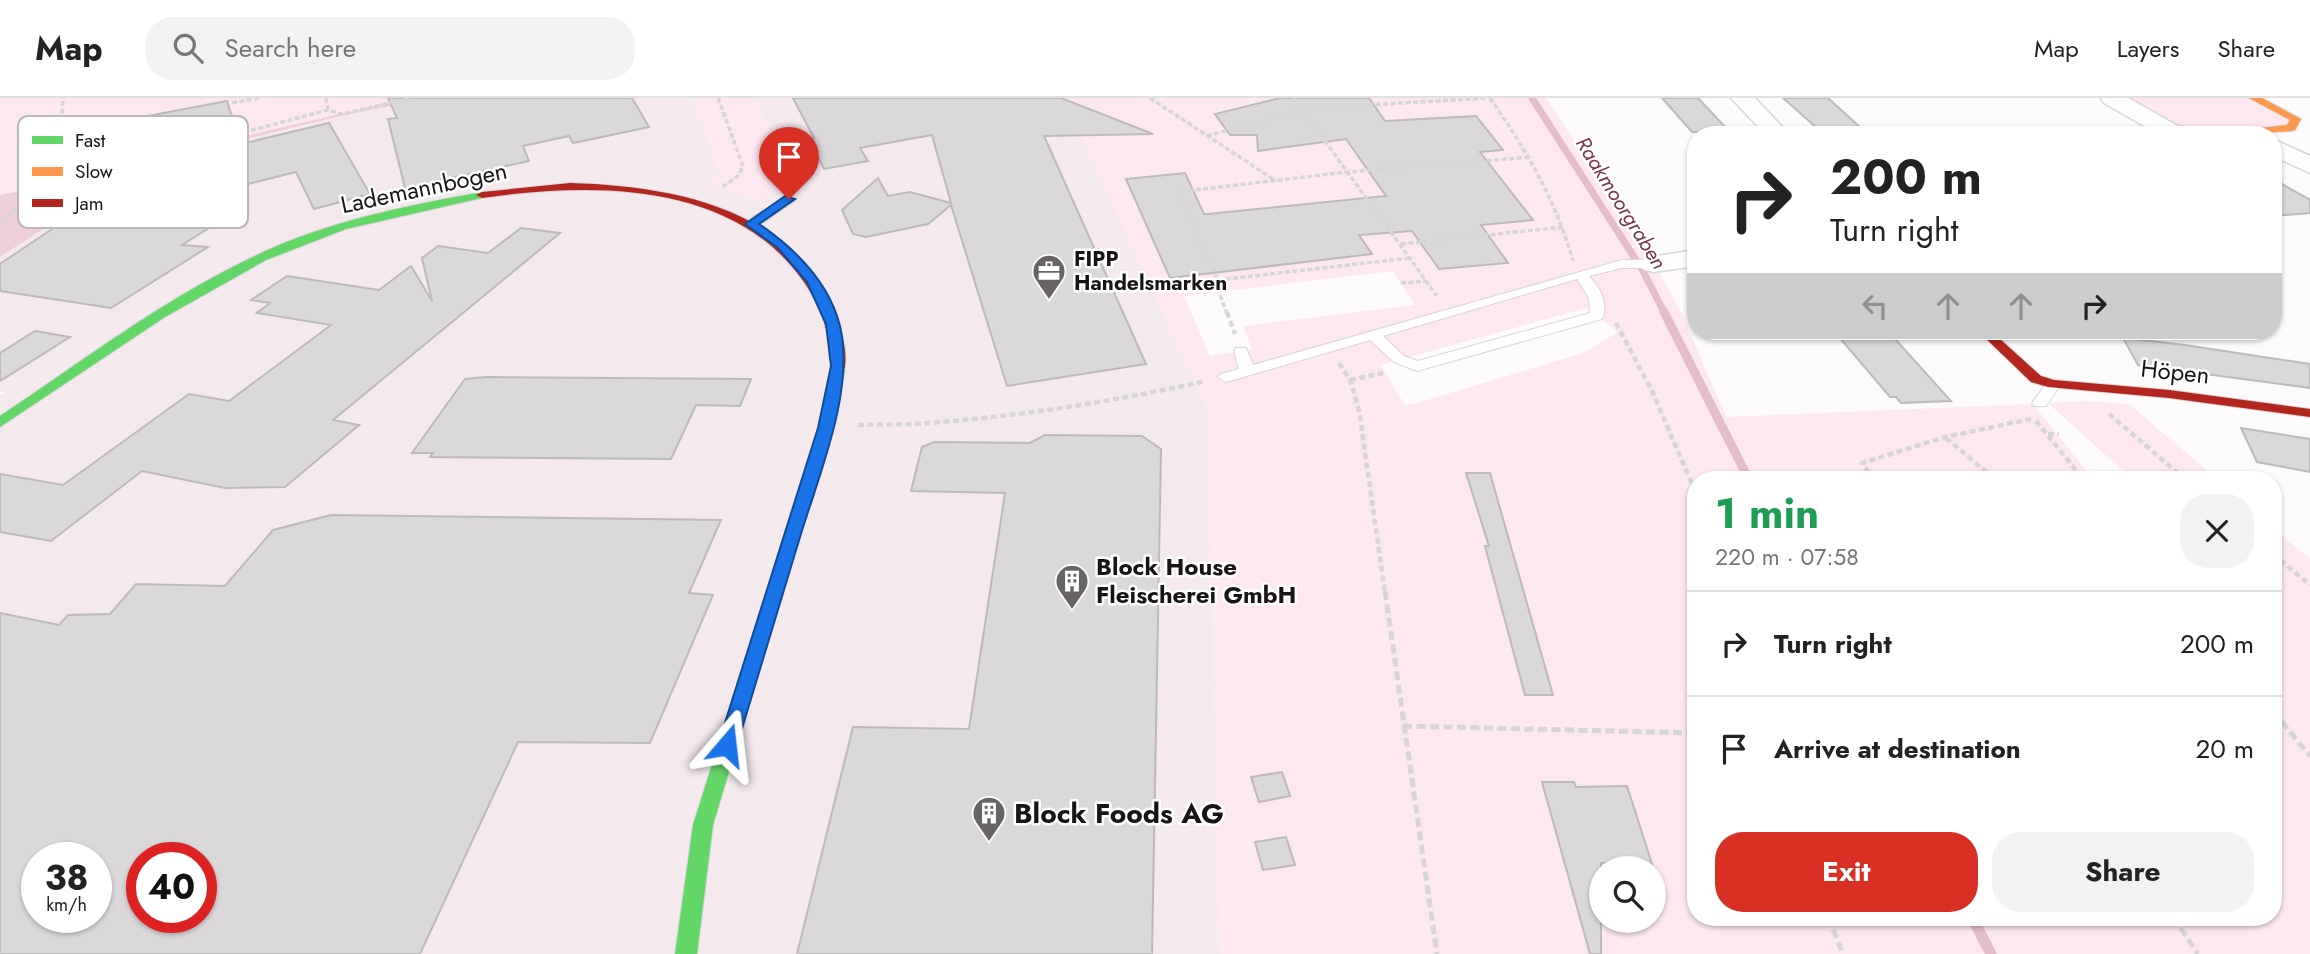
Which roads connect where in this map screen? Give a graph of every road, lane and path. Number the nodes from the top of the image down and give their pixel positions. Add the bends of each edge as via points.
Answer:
1 (63, 98) edge
2 (259, 98) edge
3 (326, 98) edge
4 (412, 98) edge
5 (718, 98) edge
6 (1150, 98) edge
7 (1294, 98) edge
8 (1485, 98) edge
9 (1490, 98) edge
10 (1742, 98) edge
11 (2112, 98) edge
12 (2254, 98) edge
13 (232, 103) dead end
14 (1303, 109) junction
15 (328, 110) junction
16 (62, 116) edge
17 (1770, 126) edge
18 (2161, 126) edge
19 (2282, 129) edge
20 (248, 131) edge
21 (1207, 136) junction
22 (2282, 151) edge
23 (1532, 157) junction
24 (2310, 166) edge
25 (1347, 172) junction
26 (1277, 181) junction
27 (789, 199) dead end
28 (698, 203) junction
29 (18, 209) edge
30 (0, 221) edge
31 (751, 224) junction
32 (1564, 227) junction
33 (1401, 244) junction
34 (1410, 258) junction
35 (1687, 259) edge
36 (1654, 264) joint
37 (1580, 274) junction
38 (1218, 280) junction
39 (1426, 281) junction
40 (1401, 284) dead end
41 (1447, 312) junction
42 (1615, 321) dead end
43 (1373, 334) junction
44 (1994, 340) edge
45 (1330, 346) junction
46 (1241, 351) joint
47 (1247, 371) junction
48 (1387, 372) dead end
49 (1226, 377) joint
50 (1350, 380) junction
51 (2053, 384) junction
52 (2077, 386) junction
53 (2040, 403) dead end
54 (2310, 413) edge
55 (0, 423) edge
56 (825, 428) junction
57 (2059, 434) dead end
58 (2048, 435) junction
59 (1945, 437) junction
60 (1868, 471) edge
61 (1985, 471) edge
62 (2077, 471) edge
63 (2176, 471) edge
64 (1687, 472) edge
65 (2282, 562) edge
66 (2310, 585) edge
67 (2282, 722) edge
68 (1403, 726) junction
69 (1687, 733) edge
70 (2310, 756) edge
71 (1832, 926) edge
72 (2179, 926) edge
73 (687, 954) edge
74 (1437, 954) edge
75 (1843, 954) edge
76 (2198, 954) edge

1 - 16 path
2 - 13 path
3 - 15 path
4 - 15 path via 342,114
5 - 28 path via 743,166 738,176
6 - 21 path
7 - 14 path
8 - 14 path
9 - 23 path
10 - 17 street
11 - 18 street
12 - 19 street via 2296,119 2291,128
14 - 21 path
14 - 25 path
15 - 20 path
21 - 26 path
22 - 24 street
23 - 25 path
23 - 32 path
25 - 26 path
25 - 33 path
26 - 38 path via 1178,192
27 - 31 lane
28 - 31 street, Lademannbogen
28 - 55 street, Lademannbogen via 627,188 513,190 464,197 339,229 254,261 207,285
29 - 30 path
31 - 56 street, Lademannbogen via 782,245 803,268 833,324 838,366
32 - 33 path
32 - 37 path
33 - 34 path
34 - 38 path
34 - 39 path
35 - 36 street
36 - 37 lane via 1622,264
37 - 41 lane
37 - 43 lane via 1600,303 1597,316 1417,366 1399,359
38 - 46 path
39 - 40 path
39 - 41 path
41 - 43 lane
42 - 64 path
43 - 45 lane
44 - 51 street, Höpen via 2036,379
45 - 47 lane
45 - 50 path
46 - 47 lane
47 - 49 lane
48 - 50 path
49 - 56 path via 1044,410
50 - 68 path via 1359,410
51 - 52 street, Höpen
51 - 53 lane
52 - 54 street, Höpen
52 - 63 path
56 - 73 street, Lademannbogen via 703,825
57 - 58 path
58 - 59 path via 2034,419
58 - 62 path
59 - 60 path via 1862,463
59 - 61 path
65 - 66 path
67 - 70 path
68 - 69 path
68 - 74 path
71 - 75 path
72 - 76 path

